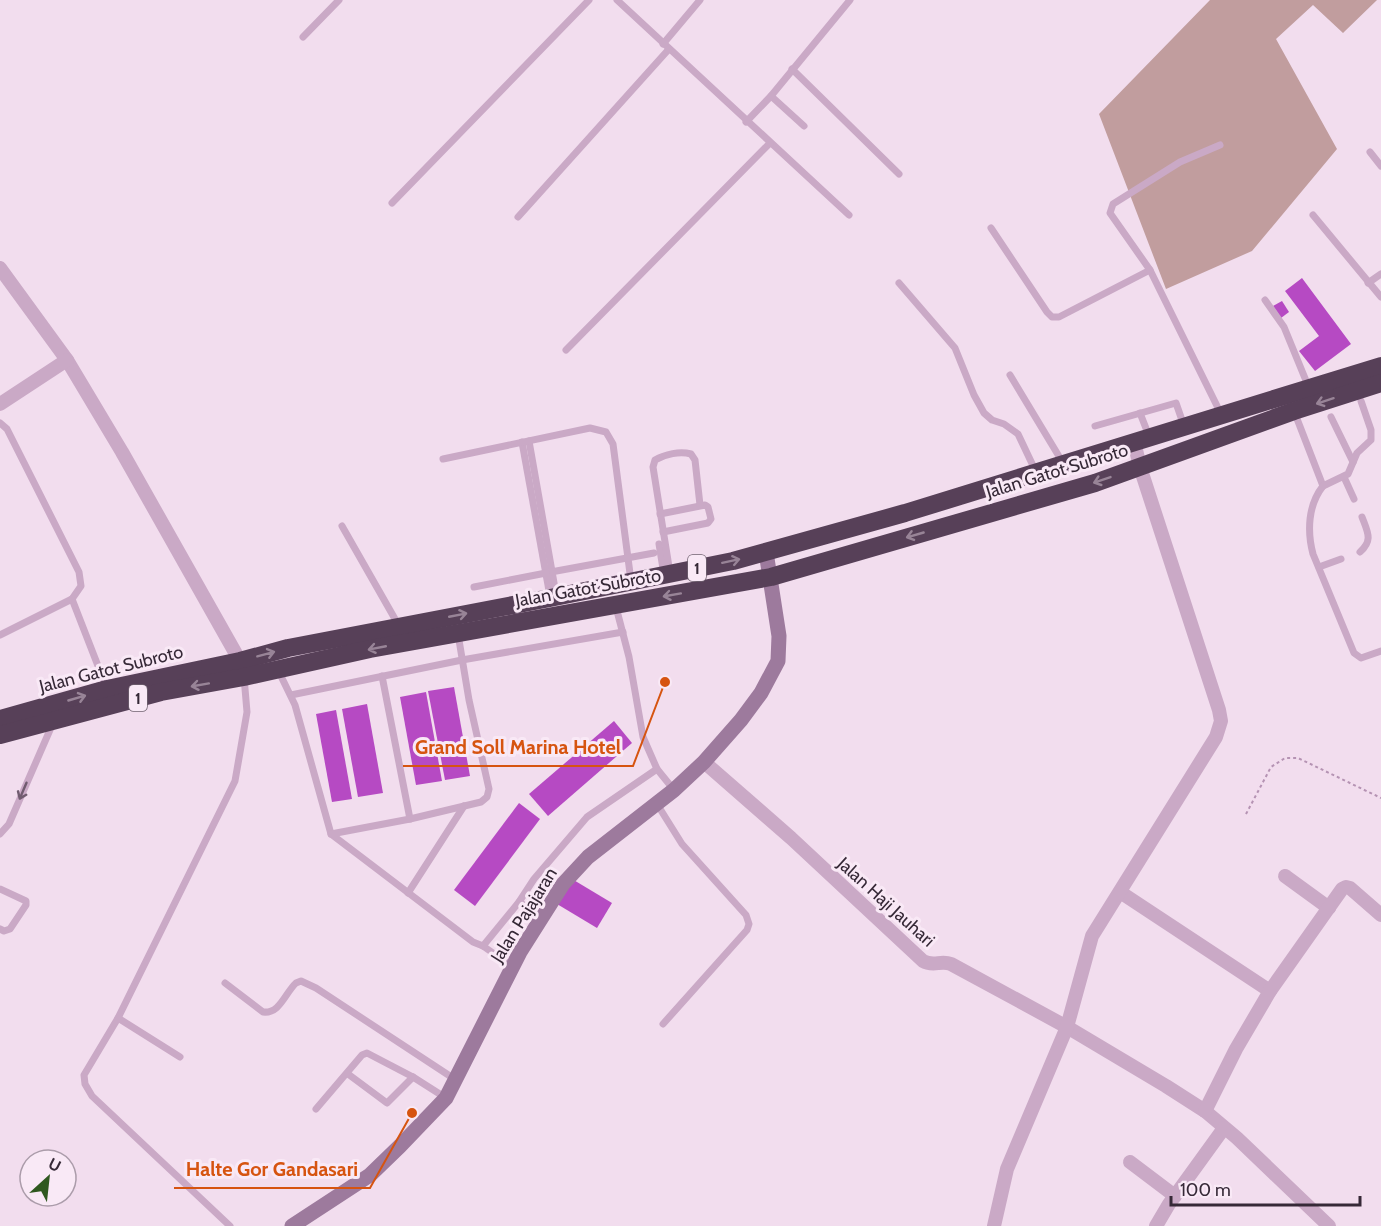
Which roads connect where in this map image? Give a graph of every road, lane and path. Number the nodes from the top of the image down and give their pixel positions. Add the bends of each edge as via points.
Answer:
1 (339, 0) edge
2 (589, 0) edge
3 (617, 0) edge
4 (700, 0) edge
5 (850, 0) edge
6 (303, 37) dead end
7 (666, 46) junction
8 (792, 69) junction
9 (771, 96) junction
10 (746, 122) junction
11 (804, 126) dead end
12 (770, 143) junction
13 (1220, 145) dead end
14 (1370, 152) dead end
15 (1381, 166) edge
16 (899, 174) dead end
17 (392, 203) dead end
18 (849, 215) dead end
19 (1313, 215) dead end
20 (518, 217) dead end
21 (991, 228) dead end
22 (0, 268) edge
23 (1150, 270) junction
24 (1381, 274) edge
25 (899, 283) dead end
26 (1368, 283) junction
27 (1381, 297) edge
28 (1265, 300) dead end
29 (566, 350) dead end
30 (67, 360) junction
31 (1381, 366) edge
32 (1010, 375) dead end
33 (1381, 383) edge
34 (1309, 388) junction
35 (1361, 401) dead end
36 (0, 404) edge
37 (1294, 411) junction
38 (1140, 413) junction
39 (1221, 414) junction
40 (1330, 417) dead end
41 (0, 423) edge
42 (1095, 426) dead end
43 (1184, 426) junction
44 (1142, 439) junction
45 (526, 442) junction
46 (443, 459) dead end
47 (1353, 462) junction
48 (1063, 463) junction
49 (1140, 467) junction
50 (1036, 472) junction
51 (1344, 477) junction
52 (1323, 486) junction
53 (1354, 499) dead end
54 (700, 506) junction
55 (660, 514) junction
56 (1362, 518) dead end
57 (342, 526) dead end
58 (663, 532) junction
59 (659, 544) dead end
60 (766, 552) junction
61 (1360, 552) dead end
62 (654, 553) dead end
63 (627, 558) junction
64 (1341, 559) dead end
65 (1319, 567) junction
66 (549, 572) junction
67 (667, 574) junction
68 (771, 577) junction
69 (631, 582) junction
70 (474, 587) dead end
71 (553, 598) junction
72 (72, 599) junction
73 (615, 604) junction
74 (399, 626) junction
75 (622, 628) junction
76 (458, 633) junction
77 (0, 635) edge
78 (1381, 651) edge
79 (462, 660) junction
80 (242, 669) junction
81 (278, 669) junction
82 (382, 676) junction
83 (106, 689) junction
84 (291, 695) junction
85 (52, 714) junction
86 (0, 719) edge
87 (0, 735) edge
88 (704, 762) junction
89 (657, 770) junction
90 (674, 790) junction
91 (1381, 798) edge
92 (657, 804) junction
93 (464, 806) junction
94 (1246, 814) dead end
95 (410, 819) junction
96 (0, 834) edge
97 (331, 834) junction
98 (1285, 876) dead end
99 (0, 889) edge
100 (1120, 892) junction
101 (408, 893) junction
102 (519, 902) junction
103 (1329, 908) junction
104 (1381, 915) edge
105 (542, 916) junction
106 (0, 929) edge
107 (483, 946) junction
108 (513, 967) junction
109 (225, 983) dead end
110 (1270, 991) junction
111 (118, 1018) junction
112 (663, 1024) dead end
113 (1067, 1027) junction
114 (180, 1057) dead end
115 (348, 1074) junction
116 (413, 1077) junction
117 (456, 1080) junction
118 (446, 1098) junction
119 (316, 1109) dead end
120 (1204, 1112) junction
121 (1224, 1128) junction
122 (1130, 1162) dead end
123 (1175, 1196) junction
124 (302, 1224) edge
125 (230, 1226) edge
126 (994, 1226) edge
127 (1156, 1226) edge
128 (1329, 1226) edge

1 - 6 lane
2 - 17 lane
3 - 7 lane
4 - 7 lane
5 - 8 lane
7 - 10 lane
7 - 20 lane
8 - 9 lane
8 - 16 lane
9 - 10 lane
9 - 11 lane
10 - 12 lane
12 - 18 lane
12 - 29 lane
13 - 23 lane via 1180,162 1110,207 1110,213
14 - 15 lane
19 - 26 lane
21 - 23 lane via 1052,317 1059,317
22 - 30 street
23 - 39 lane
24 - 26 lane
25 - 50 lane via 955,348 984,413 1018,434
26 - 27 lane
28 - 34 lane via 1284,327
30 - 36 street
30 - 80 street
31 - 34 highway, Jalan Gatot Subroto / 1
32 - 48 lane
33 -> 37 highway, Jalan Gatot Subroto / 1
34 - 39 highway, Jalan Gatot Subroto / 1
35 - 47 lane via 1372,437
37 - 49 highway, Jalan Gatot Subroto / 1
37 - 52 lane
38 - 42 lane
38 - 43 lane via 1176,403
38 - 44 lane
39 - 43 highway, Jalan Gatot Subroto / 1
40 - 47 lane
41 - 72 lane via 7,429 79,572 81,586
43 - 44 highway, Jalan Gatot Subroto / 1
44 - 48 highway, Jalan Gatot Subroto / 1
44 - 49 street
45 - 46 lane
45 - 63 lane via 590,428 606,432 611,438
45 - 66 lane
47 - 51 lane
48 - 50 highway, Jalan Gatot Subroto / 1
49 -> 68 highway, Jalan Gatot Subroto / 1
49 - 100 street via 1221,721 1216,737
50 - 60 highway, Jalan Gatot Subroto / 1
51 - 52 lane
51 - 53 lane
52 - 65 lane via 1309,524 1309,538
54 - 55 lane
54 - 55 lane via 691,454 662,456 653,467
54 - 58 lane via 708,507 708,523
55 - 58 lane
56 - 61 lane via 1368,543
57 - 74 lane
58 - 67 lane
59 - 67 lane
67 -> 60 highway, Jalan Gatot Subroto / 1
60 - 68 main road, Jalan Pajajaran
62 - 63 lane
63 - 66 lane
63 - 69 lane
64 - 65 lane
65 - 78 lane via 1354,653 1361,658
66 - 70 lane
66 - 71 lane
67 - 69 highway, Jalan Gatot Subroto / 1
68 -> 73 highway, Jalan Gatot Subroto / 1
68 - 88 main road, Jalan Pajajaran via 780,636 778,661 761,693
69 - 71 highway, Jalan Gatot Subroto / 1
74 -> 71 highway, Jalan Gatot Subroto / 1
72 - 77 lane
72 - 83 lane
73 - 75 lane
73 - 76 highway, Jalan Gatot Subroto / 1
80 -> 74 highway, Jalan Gatot Subroto / 1 via 288,648
75 - 79 lane
75 - 89 lane via 638,720
76 - 79 lane
76 -> 81 highway, Jalan Gatot Subroto / 1
79 - 82 lane
79 - 93 lane via 489,789 481,802
80 - 81 highway, Jalan Gatot Subroto / 1
80 - 83 highway, Jalan Gatot Subroto / 1
80 -> 85 highway, Jalan Gatot Subroto / 1 via 161,692
80 - 111 lane via 247,712 235,782
81 - 84 lane
82 - 84 lane
82 - 95 lane
85 -> 83 highway, Jalan Gatot Subroto / 1
84 - 97 lane
85 - 86 highway, Jalan Gatot Subroto / 1
85 - 87 highway, Jalan Gatot Subroto / 1
85 -> 96 lane via 9,824
88 - 90 main road, Jalan Pajajaran
88 - 113 street, Jalan Haji Jauhari via 923,961 951,964
89 - 90 lane
89 - 102 lane via 587,818
90 - 92 main road, Jalan Pajajaran
91 - 94 path via 1298,758 1285,758 1271,767
92 - 105 main road, Jalan Pajajaran via 588,857 562,884
92 - 112 lane via 682,844 746,915 749,924
93 - 95 lane
93 - 101 lane
95 - 97 lane
97 - 101 lane
98 - 103 street
99 - 106 lane via 26,901 26,905 9,929
100 - 110 street
100 - 113 street via 1092,936
101 - 107 lane
102 - 105 lane
102 - 107 lane
103 - 104 street via 1346,887
103 - 110 street
105 - 108 main road, Jalan Pajajaran
107 - 108 lane
108 - 117 main road, Jalan Pajajaran
109 - 117 lane via 263,1012 270,1013 296,983 305,982
110 - 120 street
111 - 114 lane
111 - 125 lane via 84,1075 87,1089
113 - 120 street, Jalan Haji Jauhari
113 - 126 street via 1013,1151
115 - 116 lane via 367,1053
115 - 116 lane via 387,1103
115 - 119 lane
116 - 118 lane
117 - 118 main road, Jalan Pajajaran
118 - 124 main road, Jalan Pajajaran via 370,1175
120 - 121 street, Jalan Haji Jauhari
121 - 123 street
121 - 128 street, Jalan Haji Jauhari
122 - 123 street
123 - 127 street

